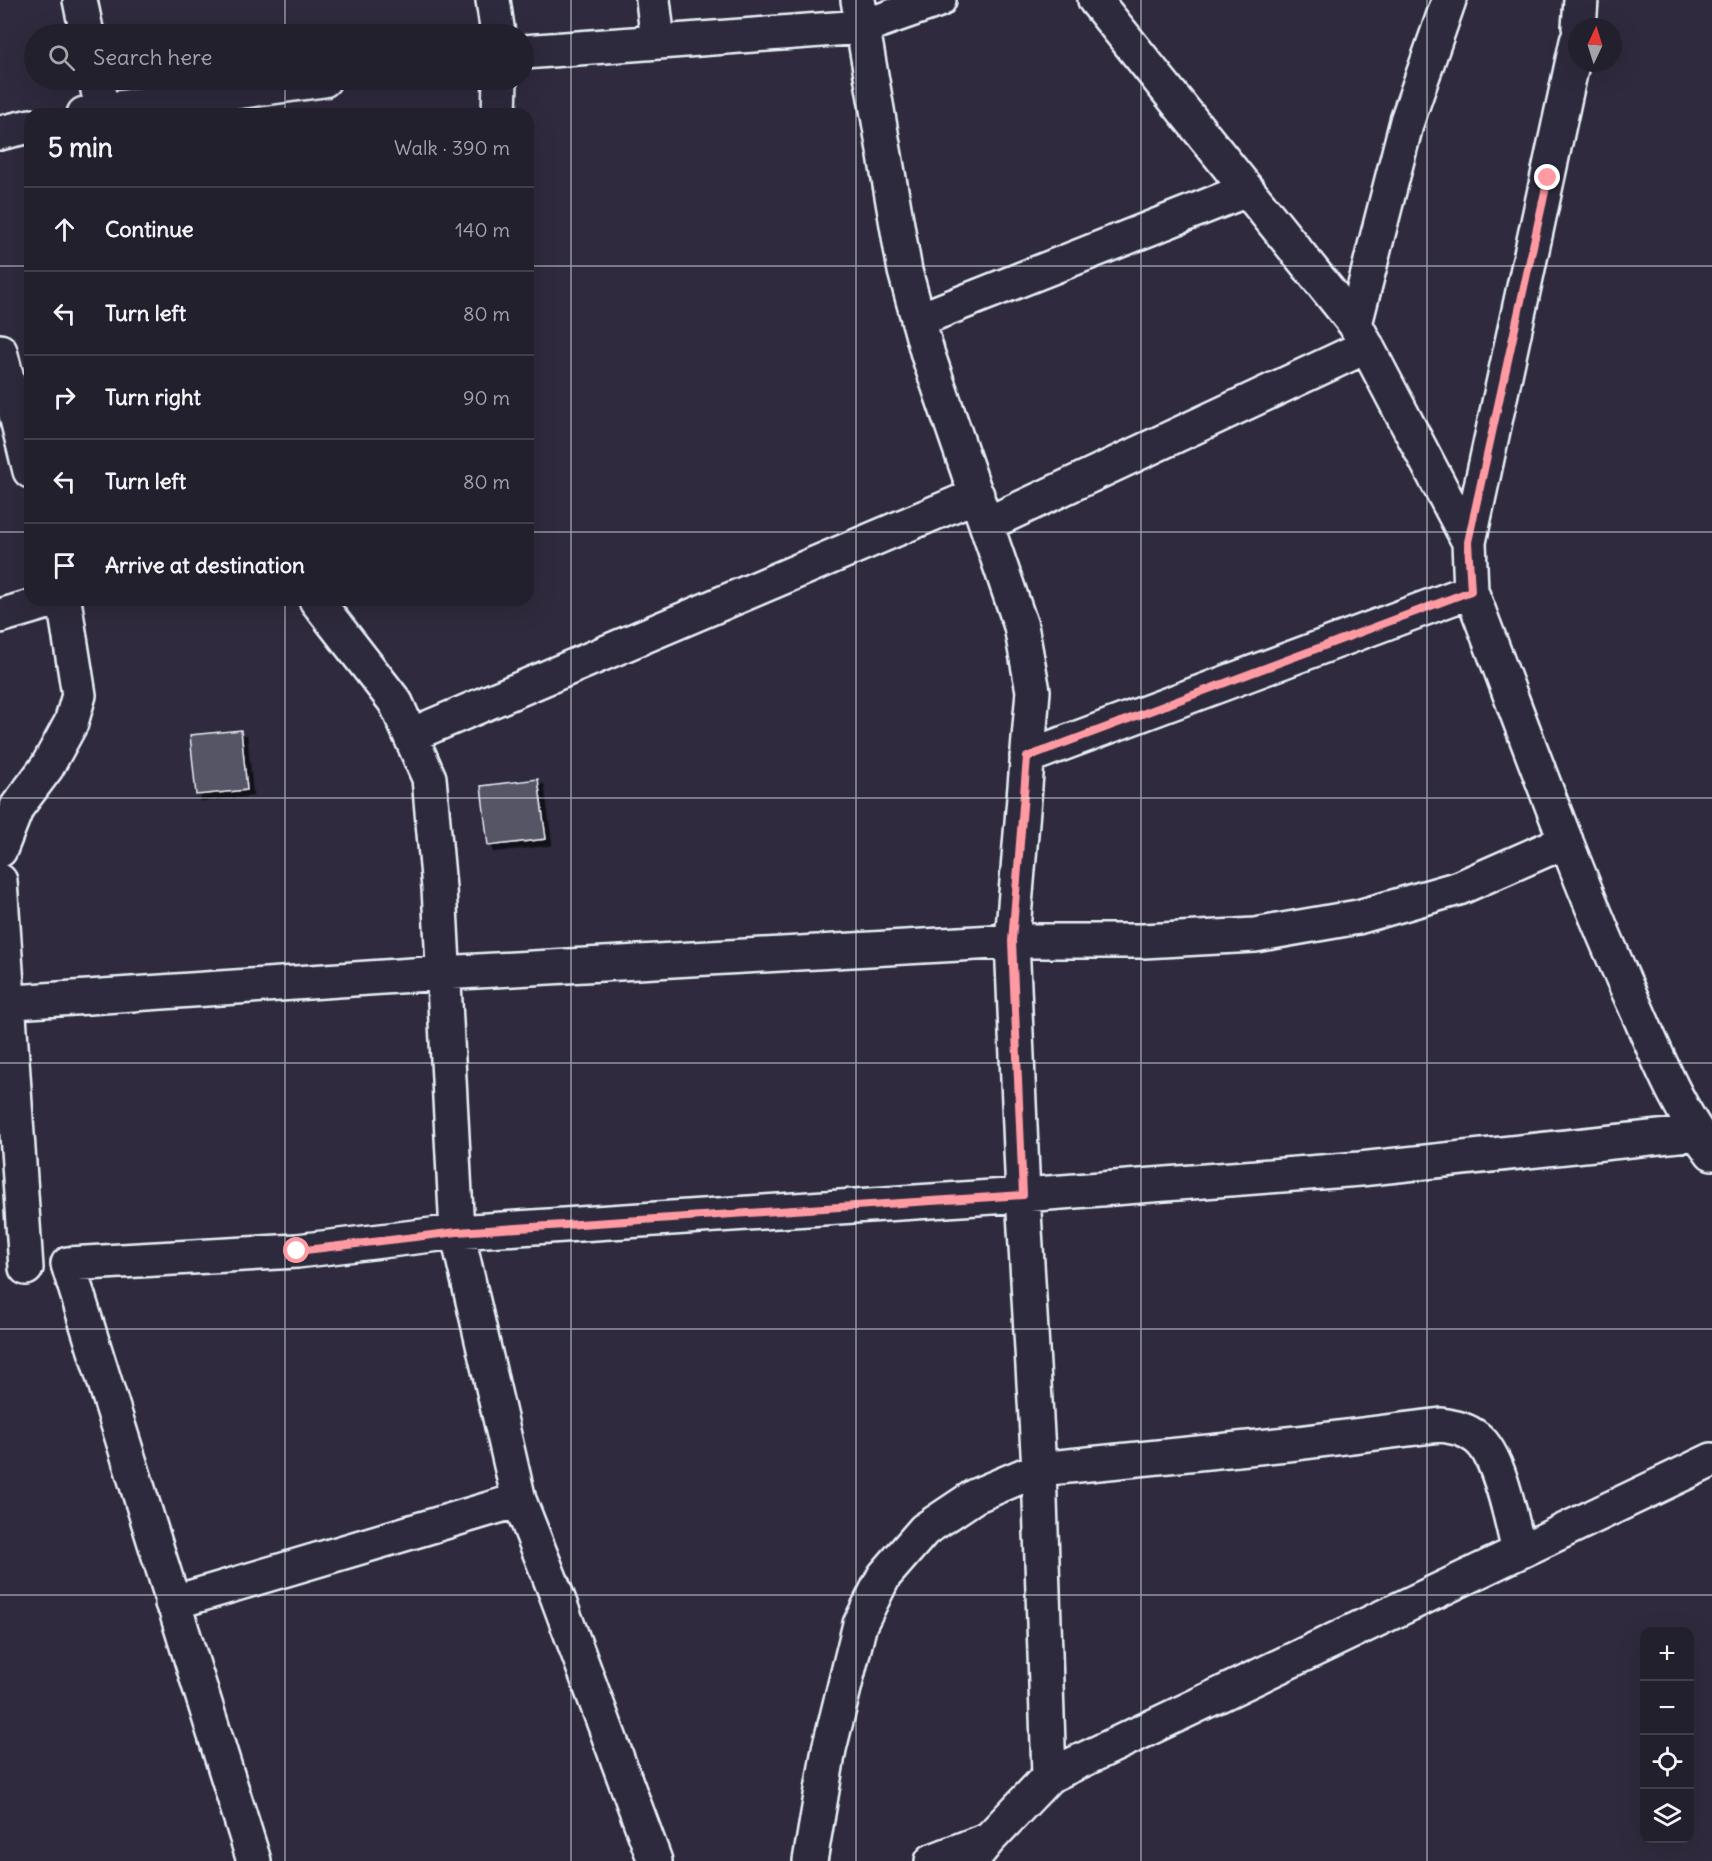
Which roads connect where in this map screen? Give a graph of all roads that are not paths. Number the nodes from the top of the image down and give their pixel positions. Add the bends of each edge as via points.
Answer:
1 (80, 0) edge
2 (493, 0) edge
3 (653, 0) edge
4 (939, 0) edge
5 (1095, 0) edge
6 (1449, 0) edge
7 (1581, 0) edge
8 (860, 14) edge
9 (1580, 18) edge
10 (85, 24) edge
11 (497, 24) edge
12 (657, 42) junction
13 (534, 51) edge
14 (1570, 72) edge
15 (277, 90) edge
16 (500, 90) edge
17 (94, 101) edge
18 (202, 106) edge
19 (499, 108) edge
20 (24, 127) edge
21 (0, 133) edge
22 (1247, 190) junction
23 (918, 320) junction
24 (1361, 335) junction
25 (0, 351) edge
26 (24, 447) edge
27 (982, 510) junction
28 (1468, 542) junction
29 (1471, 591) junction
30 (34, 606) edge
31 (65, 606) edge
32 (321, 606) edge
33 (0, 616) edge
34 (411, 735) junction
35 (1027, 757) junction
36 (1566, 841) junction
37 (0, 849) edge
38 (0, 881) edge
39 (1012, 941) junction
40 (442, 973) junction
41 (4, 1003) edge
42 (1704, 1143) edge
43 (1023, 1195) junction
44 (457, 1232) junction
45 (68, 1264) junction
46 (13, 1270) edge
47 (1712, 1460) edge
48 (1039, 1469) junction
49 (519, 1500) junction
50 (1519, 1552) junction
51 (172, 1603) junction
52 (1049, 1776) junction
53 (980, 1850) edge
54 (254, 1861) edge
55 (656, 1861) edge
56 (810, 1861) edge
57 (932, 1861) edge

1 - 10 street
2 - 11 street
3 - 12 street
4 - 8 street
5 - 22 street
6 - 24 street via 1407,121
7 - 9 street
8 - 12 street
8 - 23 street via 905,271
12 - 13 street
14 - 28 street
15 - 18 street
16 - 19 street
17 - 18 street
20 - 21 street
22 - 23 street
22 - 24 street
23 - 27 street
24 - 27 street
24 - 28 street
25 - 26 street
27 - 34 street
27 - 35 street via 1022,626 1033,692
28 - 29 street
29 - 35 street
29 - 36 street
30 - 33 street
31 - 37 street via 79,695 71,723 47,767 17,807
32 - 34 street via 396,703
34 - 40 street via 429,778
35 - 39 street
36 - 39 street via 1459,888 1358,917 1255,935 1143,941
36 - 42 street via 1662,1066
38 - 41 street
39 - 40 street
39 - 43 street
40 - 41 street
40 - 44 street
41 - 46 street
42 - 43 street
43 - 44 street
43 - 48 street
44 - 45 street via 297,1251
44 - 49 street
45 - 46 street
45 - 51 street
47 - 50 street
48 - 50 street via 1441,1425 1461,1428 1479,1439 1496,1465
48 - 52 street
48 - 56 street via 975,1496 924,1530 884,1576 860,1624 829,1749
49 - 51 street
49 - 55 street
50 - 52 street
51 - 54 street
52 - 53 street
53 - 57 street

